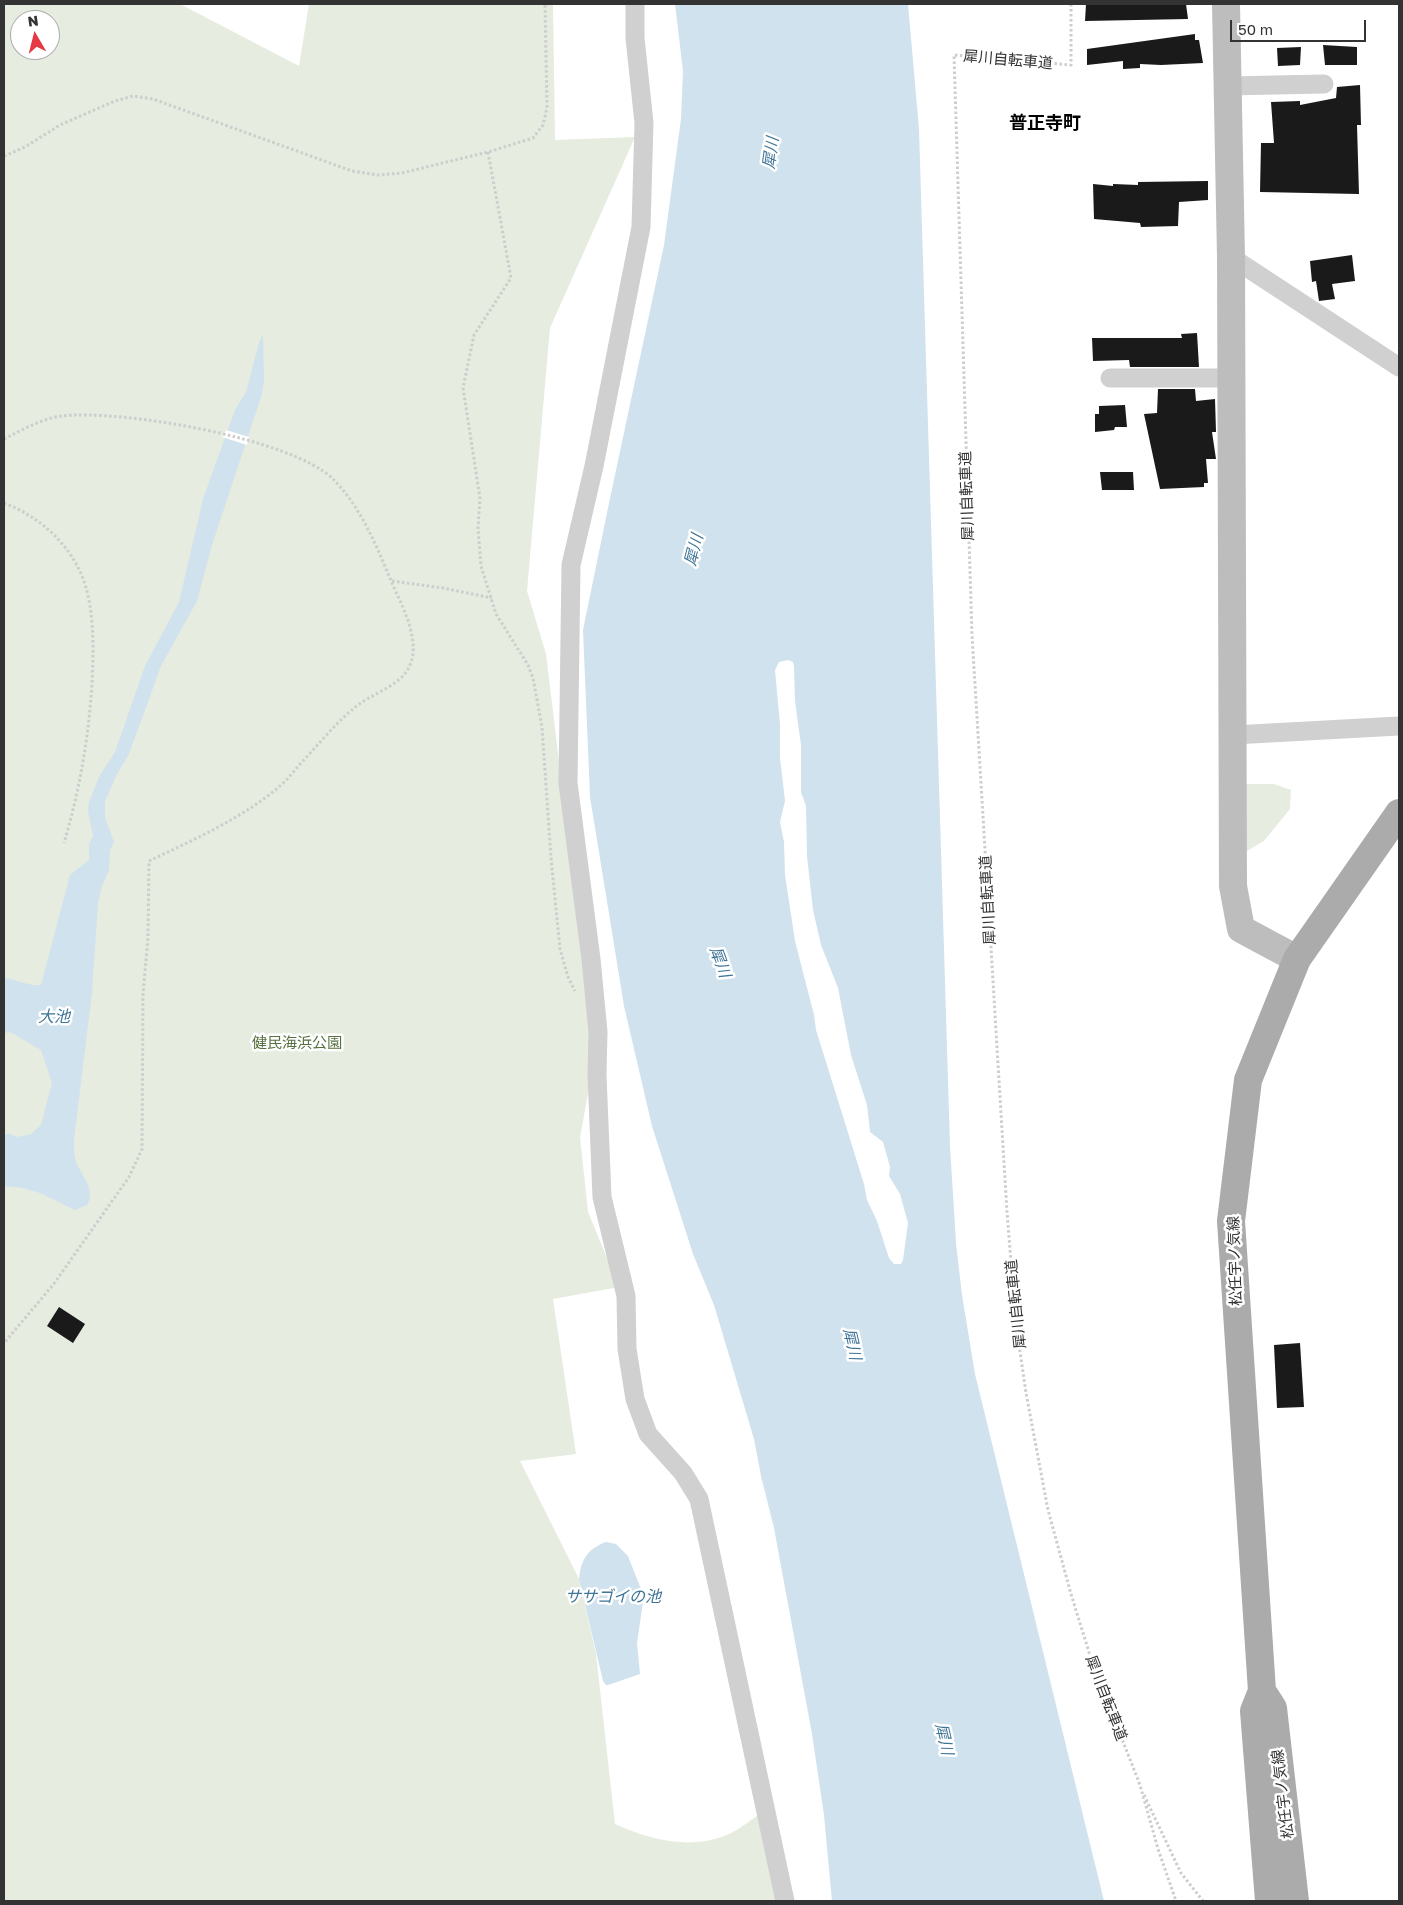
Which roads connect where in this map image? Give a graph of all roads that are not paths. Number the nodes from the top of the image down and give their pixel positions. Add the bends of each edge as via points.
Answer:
1 (634, 4) edge
2 (1226, 4) edge
3 (1324, 84) dead end
4 (1227, 86) junction
5 (1230, 257) junction
6 (1399, 366) edge
7 (1110, 378) dead end
8 (1231, 378) junction
9 (1399, 726) edge
10 (1233, 735) junction
11 (1399, 813) edge
12 (1297, 958) junction
13 (1262, 1690) junction
14 (785, 1901) edge
15 (1269, 1901) edge
16 (1295, 1901) edge

1 - 14 street via 644,123 641,227 571,565 568,783 598,1032 602,1197 626,1296 626,1349 635,1399 648,1434 683,1473 698,1499
2 - 4 street
3 - 4 street
4 - 5 street
5 - 6 street
5 - 8 street
7 - 8 street
8 - 10 street
9 - 10 street
10 - 12 street via 1233,886 1241,929
11 - 12 main road, 松任宇ノ気線
12 - 13 main road, 松任宇ノ気線 via 1248,1080 1231,1221
13 - 15 main road, 松任宇ノ気線 via 1254,1711
13 - 16 main road, 松任宇ノ気線 via 1273,1708

